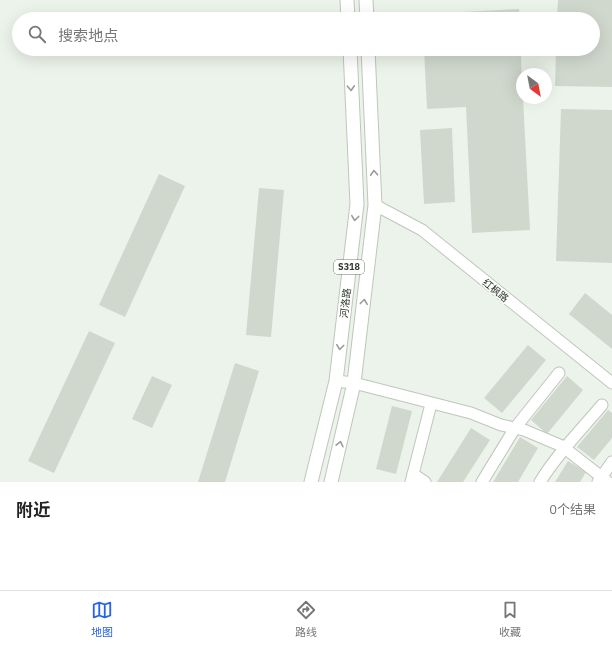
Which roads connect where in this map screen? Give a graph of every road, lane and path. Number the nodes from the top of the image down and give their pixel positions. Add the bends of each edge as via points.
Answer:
1 (347, 0) edge
2 (366, 0) edge
3 (348, 12) edge
4 (367, 12) edge
5 (350, 56) edge
6 (368, 56) edge
7 (375, 205) junction
8 (559, 373) dead end
9 (336, 381) junction
10 (354, 383) junction
11 (612, 383) edge
12 (431, 404) junction
13 (602, 405) dead end
14 (515, 428) junction
15 (566, 449) junction
16 (612, 462) edge
17 (412, 478) edge
18 (602, 480) edge
19 (311, 482) edge
20 (331, 482) edge
21 (425, 482) edge
22 (482, 482) edge
23 (540, 482) edge

1 - 3 main road
2 - 4 main road
5 -> 9 main road, 河洛路 / S318 via 357,204
7 -> 6 main road, 河洛路 / S318
10 -> 7 main road, 河洛路 / S318
7 - 11 street, 红枫路 via 422,230
8 - 14 street
9 - 10 street
9 - 19 main road, 河洛路 / S318
10 - 12 street
20 -> 10 main road, 河洛路 / S318
12 - 14 street via 471,413
12 - 17 street
13 - 15 street
14 - 15 street
14 - 22 street
15 - 18 street
15 - 23 street via 554,459
16 - 18 street
17 - 21 street

